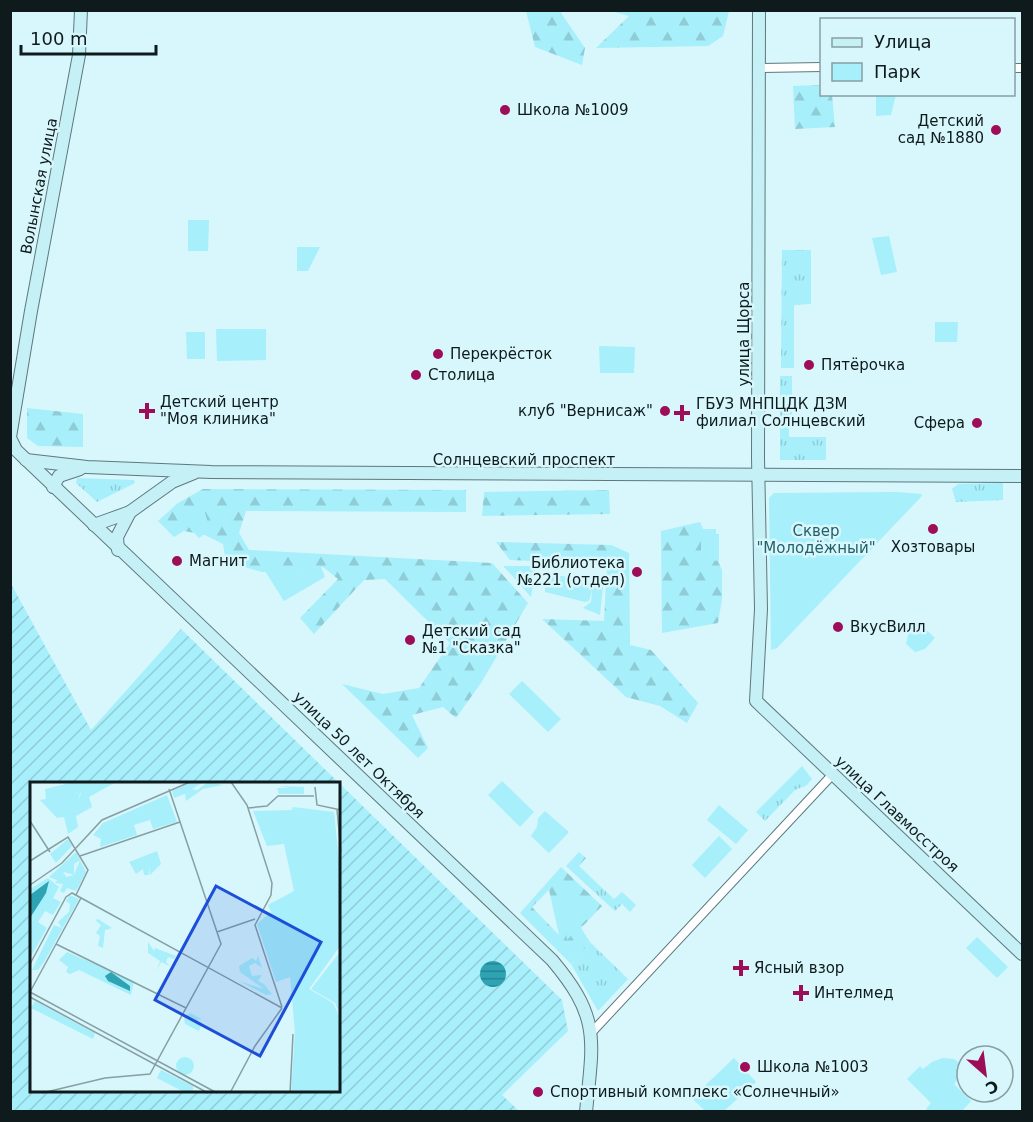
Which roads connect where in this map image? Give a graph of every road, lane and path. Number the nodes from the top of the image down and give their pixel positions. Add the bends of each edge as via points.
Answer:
1 (81, 10) edge
2 (759, 10) edge
3 (820, 67) edge
4 (759, 68) junction
5 (10, 437) edge
6 (26, 460) junction
7 (87, 467) junction
8 (204, 472) junction
9 (1023, 476) edge
10 (759, 477) junction
11 (53, 487) junction
12 (130, 512) junction
13 (94, 525) junction
14 (118, 550) junction
15 (755, 693) joint
16 (833, 774) junction
17 (1023, 954) edge
18 (592, 1032) junction
19 (586, 1112) edge

1 - 5 street, Волынская улица via 79,55
2 - 4 street, улица Щорса
3 - 4 street
4 - 10 street, улица Щорса
5 - 6 street, Волынская улица
6 - 7 street, Солнцевский проспект
6 - 11 street, улица 50 лет Октября
7 - 8 street, Солнцевский проспект
7 - 11 street via 59,476
8 - 10 street, Солнцевский проспект
8 - 12 street via 172,482
9 - 10 street, Солнцевский проспект
10 - 15 street, улица Щорса via 761,637
11 - 13 street, улица 50 лет Октября
12 - 13 street
12 - 14 street via 117,537
13 - 14 street, улица 50 лет Октября
14 - 18 street, улица 50 лет Октября via 534,941 573,986
15 - 16 street, улица Главмосстроя via 757,703
16 - 17 street, улица Главмосстроя
16 - 18 street
18 - 19 street, улица 50 лет Октября

